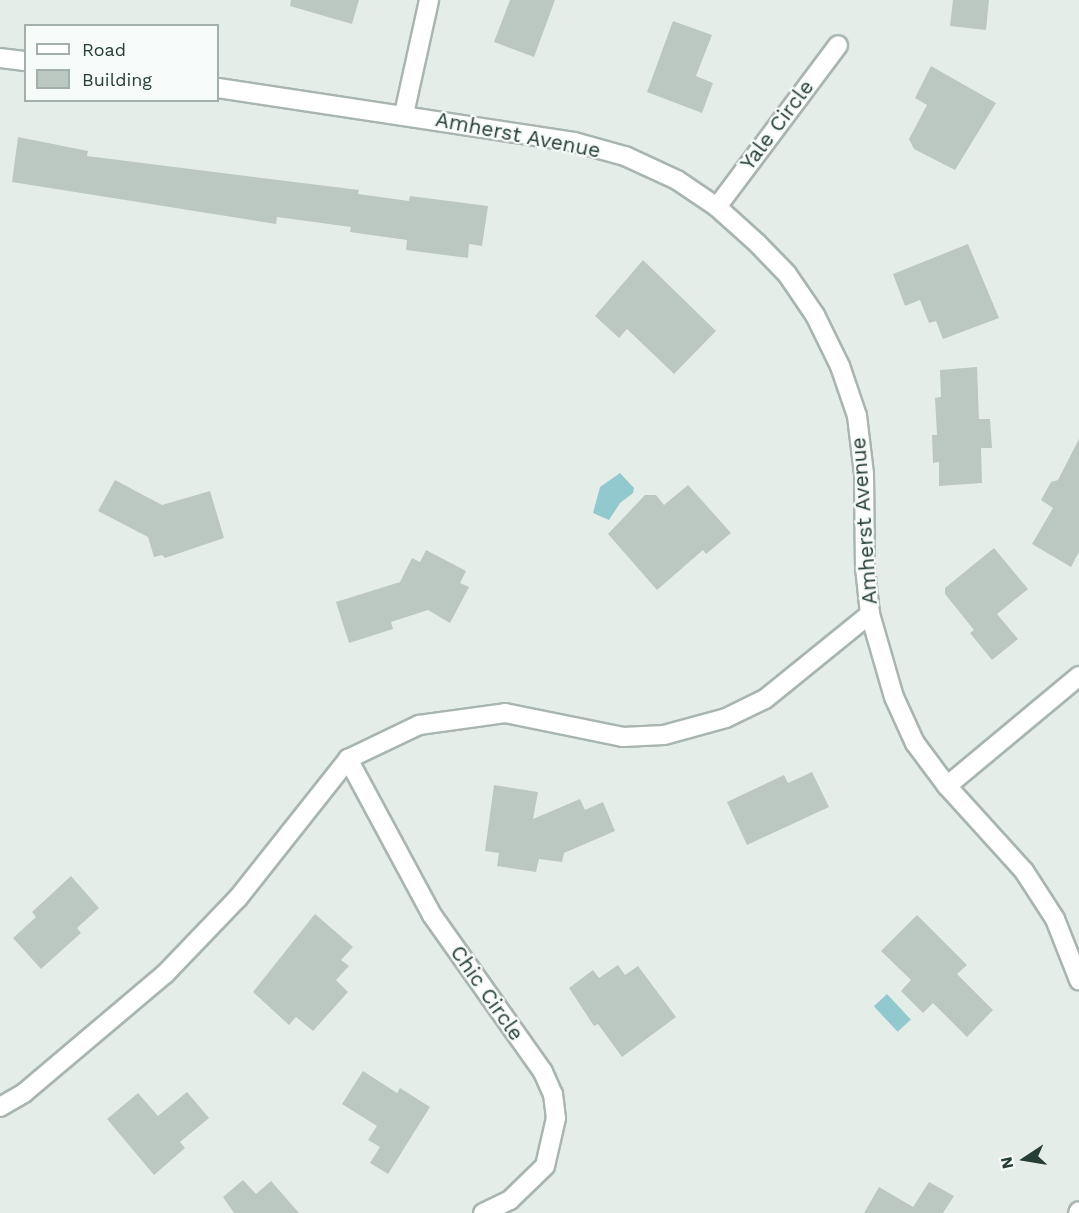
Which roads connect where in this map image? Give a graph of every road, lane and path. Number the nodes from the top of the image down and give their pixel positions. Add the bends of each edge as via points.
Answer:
1 (429, 0) edge
2 (838, 45) dead end
3 (0, 58) edge
4 (24, 61) edge
5 (219, 88) edge
6 (404, 114) junction
7 (717, 207) junction
8 (870, 614) junction
9 (1079, 676) edge
10 (348, 759) junction
11 (947, 786) junction
12 (1079, 980) edge
13 (0, 1107) edge
14 (483, 1213) edge

1 - 6 street
2 - 7 street, Yale Circle
3 - 4 street
5 - 6 street, Amherst Avenue
6 - 7 street, Amherst Avenue via 574,142 625,156 677,180
7 - 8 street, Amherst Avenue via 786,274 814,315 840,366 856,416 864,474
8 - 10 street via 765,699 726,718 675,732 623,737 505,714 419,725
8 - 11 street, Amherst Avenue via 894,697 915,743
9 - 11 street
10 - 13 street via 238,898 165,974 24,1093
10 - 14 street, Chic Circle via 432,915 543,1072 552,1094 556,1118 545,1166 510,1200
11 - 12 street, Amherst Avenue via 1024,871 1055,920

